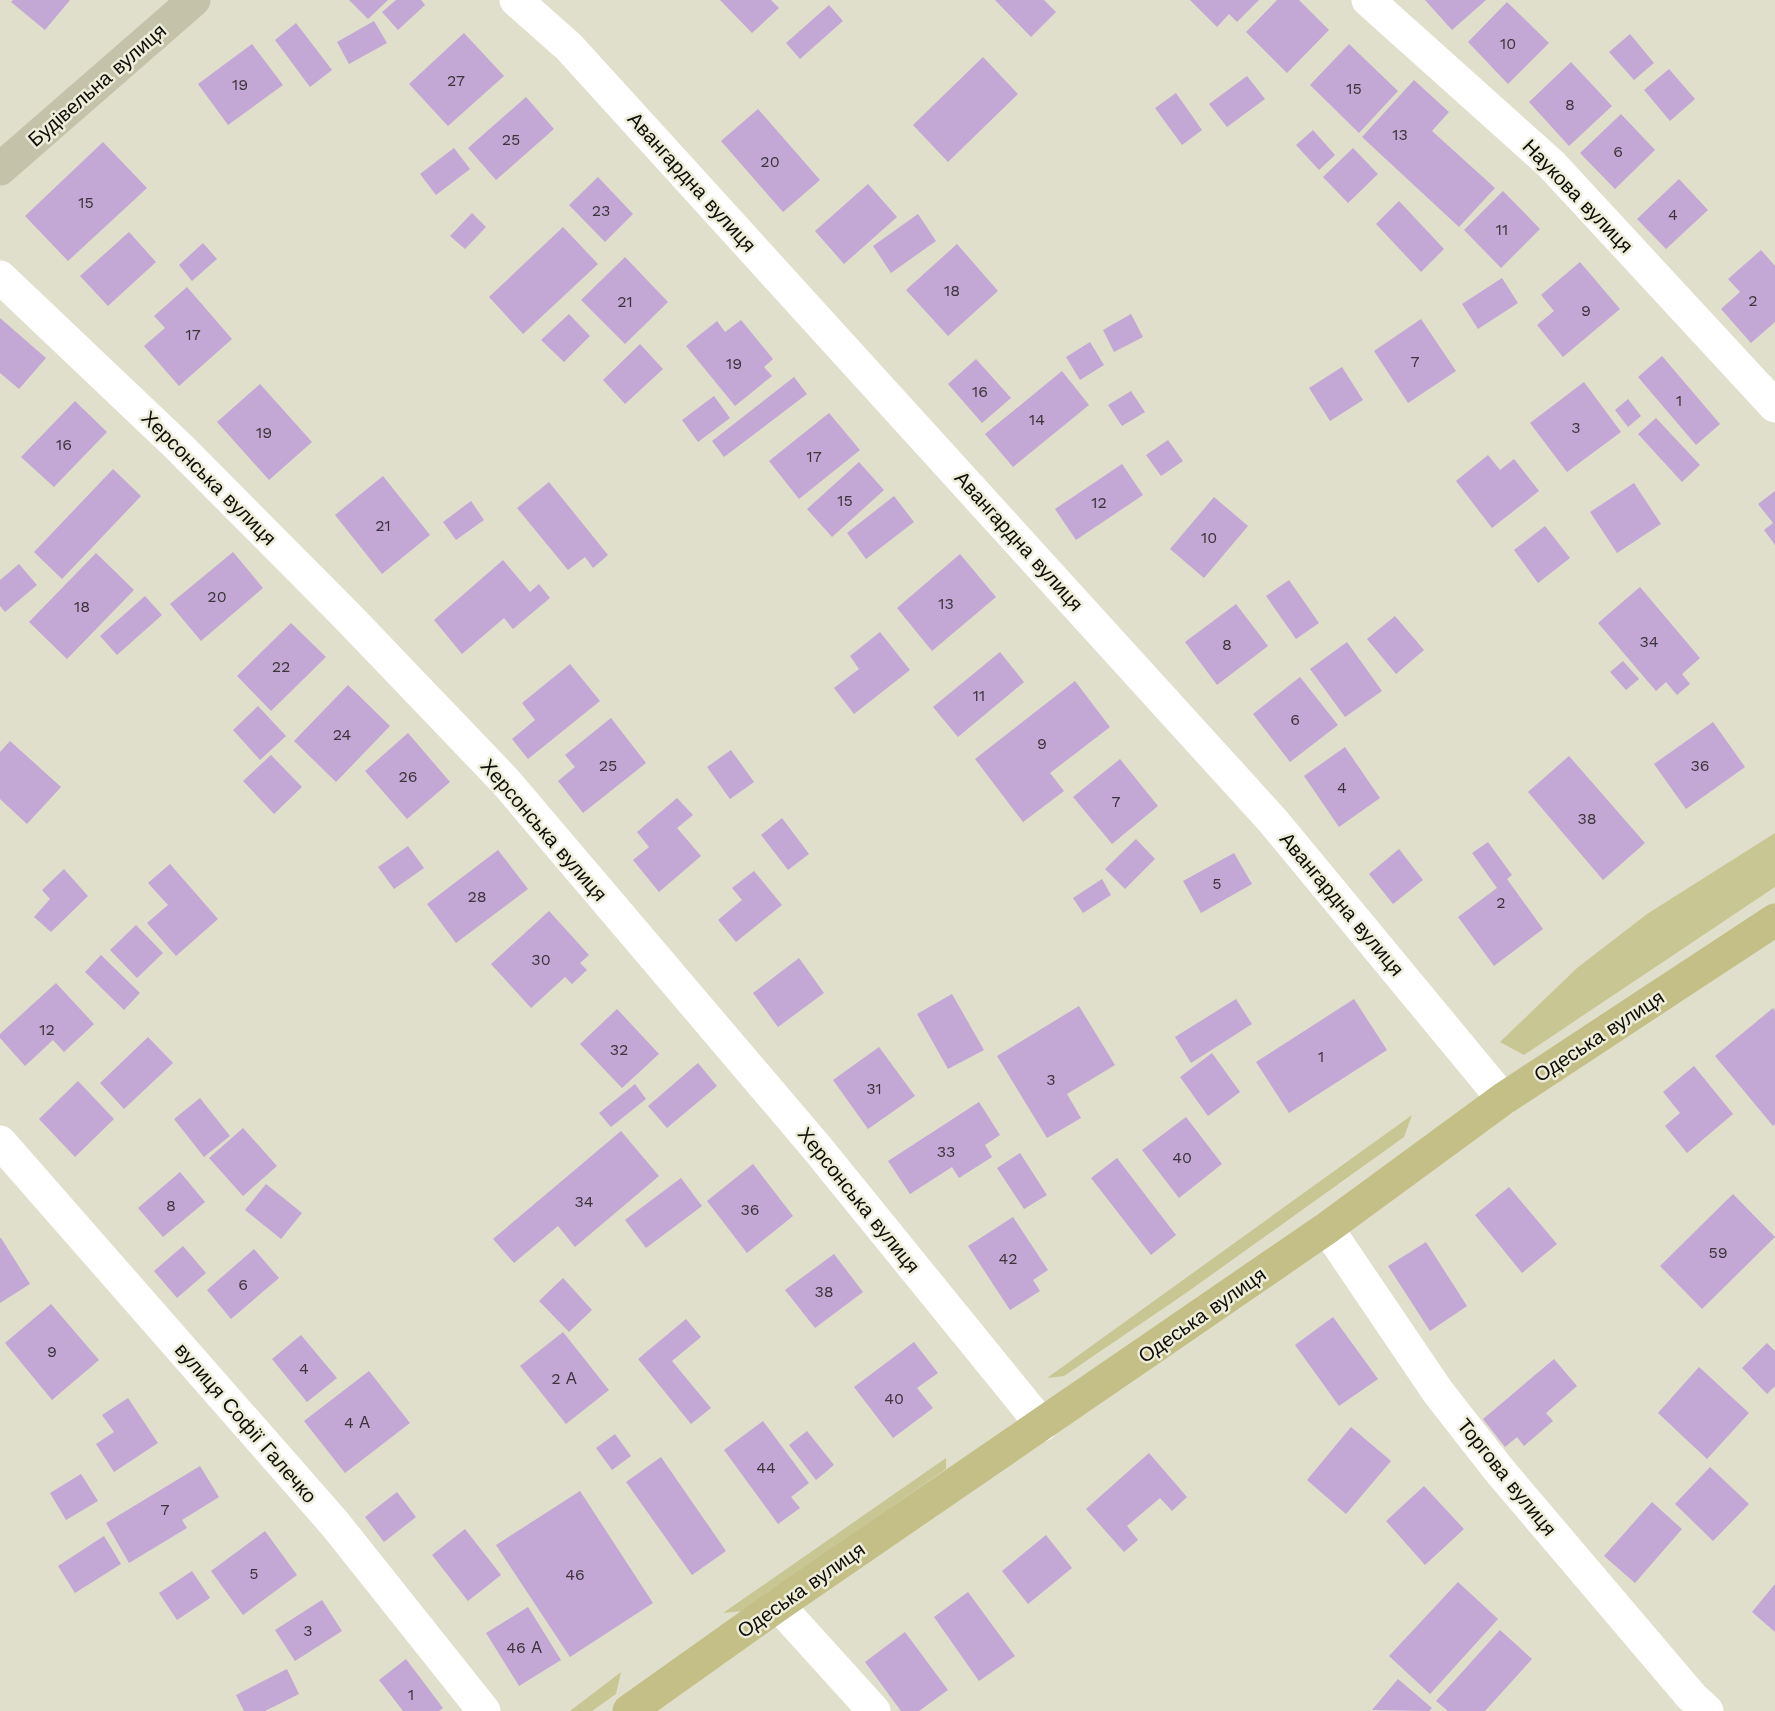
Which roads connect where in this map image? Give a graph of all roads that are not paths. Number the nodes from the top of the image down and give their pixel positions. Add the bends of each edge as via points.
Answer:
1 (194, 0) edge
2 (516, 0) edge
3 (1368, 0) edge
4 (0, 169) edge
5 (0, 277) edge
6 (1775, 406) edge
7 (1775, 920) edge
8 (1503, 1099) junction
9 (0, 1142) edge
10 (1327, 1228) junction
11 (1042, 1425) junction
12 (778, 1605) junction
13 (484, 1711) edge
14 (630, 1711) edge
15 (874, 1711) edge
16 (1707, 1711) edge

1 - 4 street, Будівельна вулиця
2 - 8 street, Авангардна вулиця via 569,47 1273,821
3 - 6 street, Наукова вулиця via 1551,164
5 - 11 street, Херсонська вулиця via 178,446 505,781 817,1148
7 - 8 main road, Одеська вулиця
8 - 10 main road, Одеська вулиця
9 - 13 street, вулиця Софії Галечко via 335,1524
10 - 11 main road, Одеська вулиця
10 - 16 street, Торгова вулиця via 1438,1392 1499,1470
11 - 12 main road, Одеська вулиця
12 - 14 main road, Одеська вулиця
12 - 15 street

